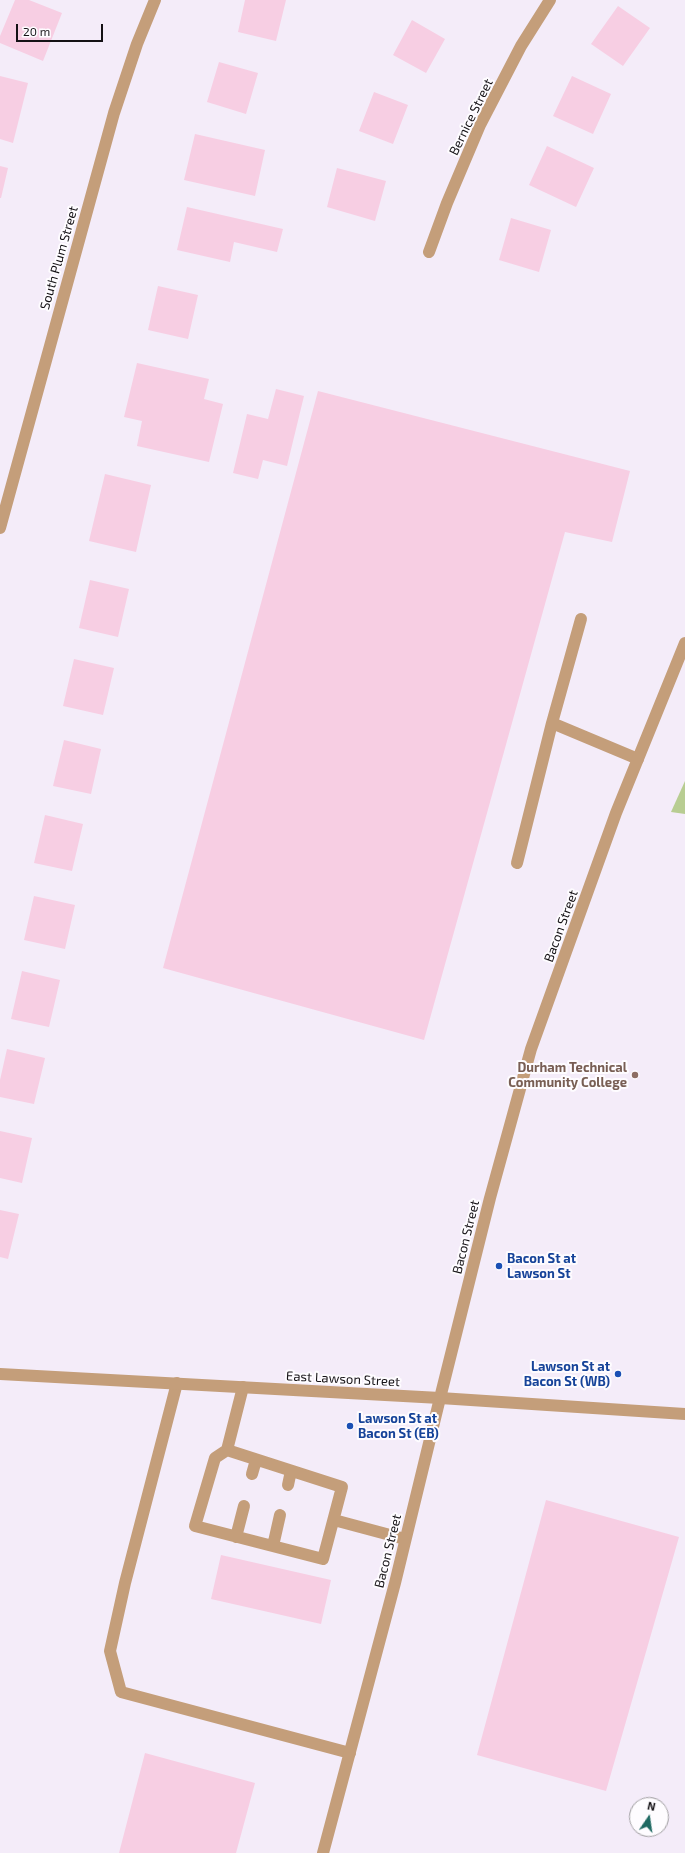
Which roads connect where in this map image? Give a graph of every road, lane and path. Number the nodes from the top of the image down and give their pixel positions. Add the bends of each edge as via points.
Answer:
1 (156, 0) edge
2 (550, 0) edge
3 (429, 252) dead end
4 (0, 528) edge
5 (581, 619) dead end
6 (685, 643) edge
7 (681, 663) edge
8 (552, 723) junction
9 (638, 759) junction
10 (517, 863) dead end
11 (0, 1374) edge
12 (177, 1383) junction
13 (243, 1387) junction
14 (440, 1398) junction
15 (685, 1414) edge
16 (227, 1450) junction
17 (256, 1460) junction
18 (291, 1471) junction
19 (252, 1474) dead end
20 (288, 1485) dead end
21 (244, 1506) dead end
22 (280, 1516) dead end
23 (334, 1520) junction
24 (236, 1537) junction
25 (405, 1539) junction
26 (273, 1546) junction
27 (350, 1753) junction
28 (323, 1853) edge

1 - 4 street, South Plum Street via 137,44 114,113
2 - 3 street, Bernice Street via 521,46 480,125
5 - 8 street
6 - 7 street, Bacon Street
7 - 9 street, Bacon Street
8 - 9 street
8 - 10 street
9 - 14 street, Bacon Street via 531,1049 490,1198
11 - 12 street, East Lawson Street
12 - 13 street, East Lawson Street
12 - 27 street via 110,1651 122,1692
13 - 14 street, East Lawson Street
13 - 16 street
14 - 15 street, East Lawson Street
14 - 25 street, Bacon Street
16 - 17 street
16 - 24 street via 215,1458 194,1526
17 - 18 street
17 - 19 street
18 - 20 street
18 - 23 street via 342,1487
21 - 24 street
22 - 26 street
23 - 25 street
23 - 26 street via 323,1559
24 - 26 street
25 - 27 street, Bacon Street
27 - 28 street, Bacon Street

